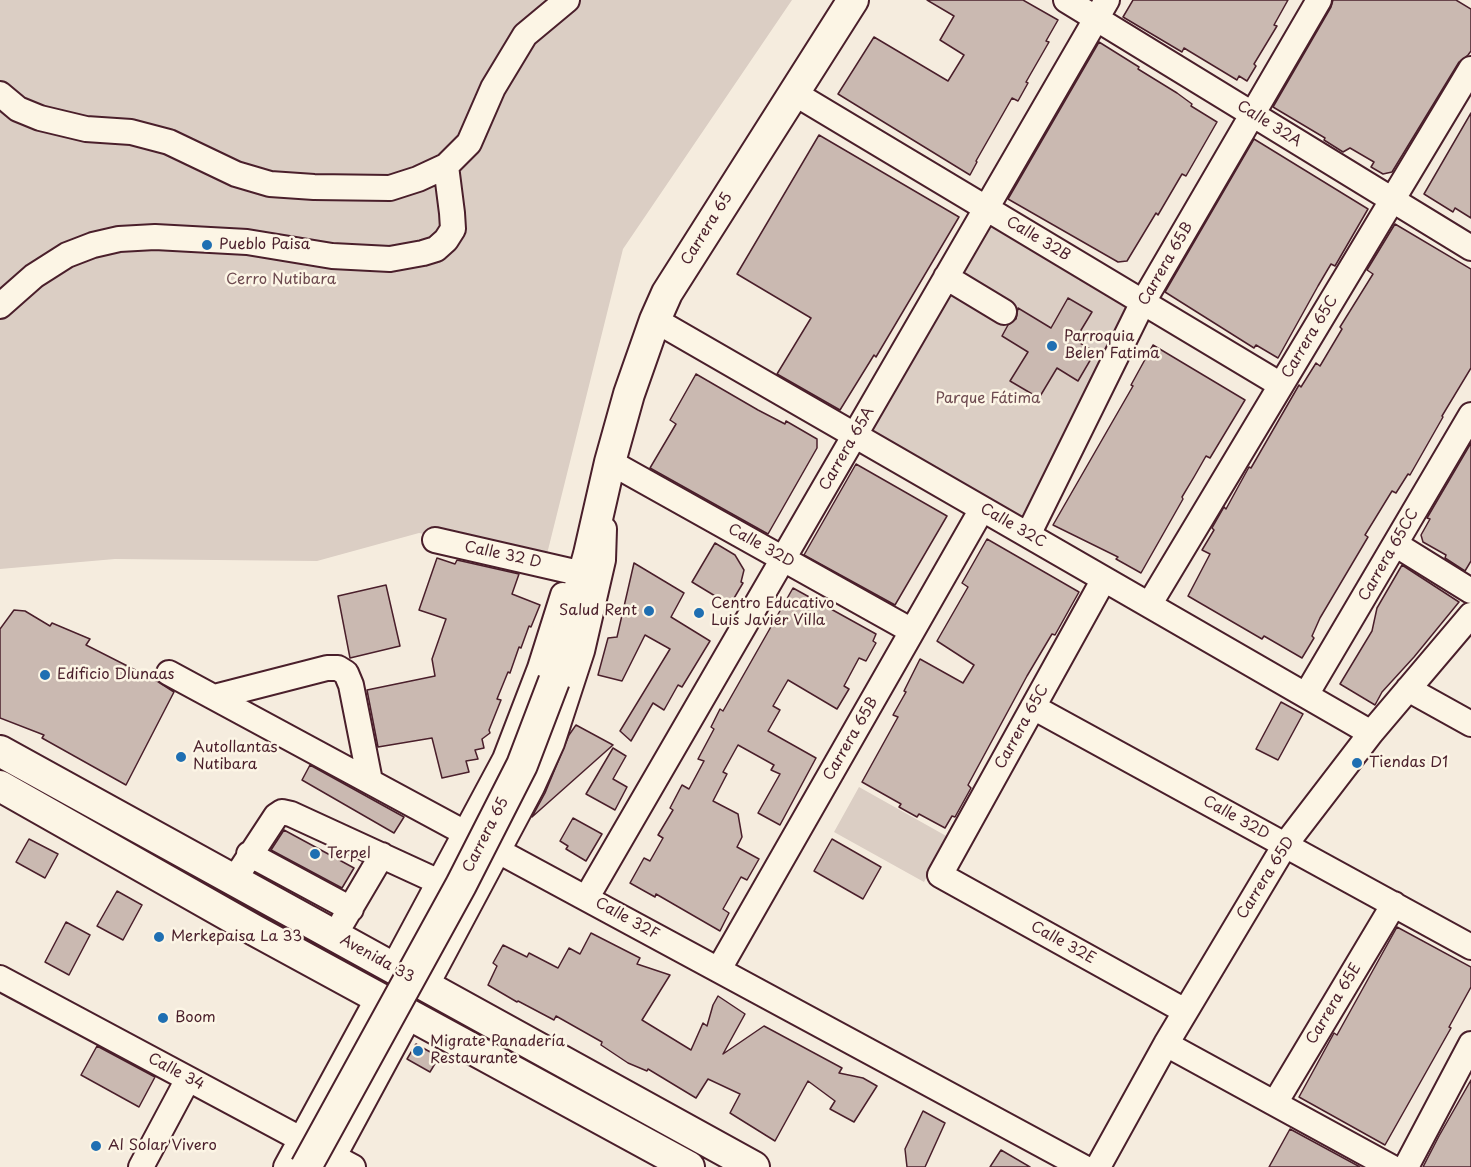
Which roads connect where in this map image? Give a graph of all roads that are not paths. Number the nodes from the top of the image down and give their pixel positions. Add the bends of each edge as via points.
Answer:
1 (567, 0) edge
2 (853, 0) edge
3 (1066, 0) edge
4 (1318, 0) edge
5 (1101, 9) edge
6 (1471, 69) edge
7 (794, 93) junction
8 (0, 94) edge
9 (1252, 114) junction
10 (446, 166) junction
11 (1392, 200) junction
12 (986, 208) junction
13 (1471, 248) edge
14 (946, 277) junction
15 (1143, 302) junction
16 (0, 306) edge
17 (1004, 312) dead end
18 (655, 320) junction
19 (1281, 385) junction
20 (1471, 415) edge
21 (855, 435) junction
22 (609, 470) junction
23 (982, 509) junction
24 (1028, 535) junction
25 (435, 540) dead end
26 (1395, 544) junction
27 (783, 559) junction
28 (570, 571) junction
29 (1104, 579) junction
30 (1471, 591) edge
31 (1149, 605) junction
32 (1471, 615) edge
33 (912, 631) junction
34 (169, 673) dead end
35 (1408, 689) junction
36 (1306, 695) junction
37 (214, 697) junction
38 (1033, 707) junction
39 (1471, 724) edge
40 (1371, 733) junction
41 (0, 751) edge
42 (370, 781) junction
43 (0, 786) edge
44 (466, 832) junction
45 (1285, 845) junction
46 (500, 850) junction
47 (249, 854) junction
48 (382, 855) junction
49 (940, 874) joint
50 (234, 880) junction
51 (439, 882) junction
52 (587, 897) junction
53 (1394, 904) junction
54 (351, 909) junction
55 (334, 936) junction
56 (1471, 947) edge
57 (393, 968) junction
58 (719, 969) junction
59 (0, 978) edge
60 (426, 986) junction
61 (378, 998) junction
62 (1185, 1011) junction
63 (410, 1015) junction
64 (1166, 1044) junction
65 (1471, 1044) edge
66 (188, 1079) junction
67 (1275, 1103) junction
68 (324, 1159) edge
69 (141, 1167) edge
70 (286, 1167) edge
71 (689, 1167) edge
72 (754, 1167) edge
73 (1083, 1167) edge
74 (1098, 1167) edge
75 (1391, 1167) edge
76 (1406, 1167) edge

1 - 10 street via 525,35 493,88 469,143
2 - 7 main road, Carrera 65
3 - 5 street, Calle 32A
4 - 9 street, Carrera 65B
5 - 9 street, Calle 32A
5 - 12 street, Carrera 65A
6 - 11 street, Carrera 65C
7 - 12 street, Calle 32B
7 - 18 main road, Carrera 65 via 667,293
8 - 10 street via 18,109 40,118 169,142 236,174 270,184 390,188
9 - 11 street, Calle 32A
9 - 15 street, Carrera 65B
10 - 16 street via 453,229 436,249 390,259 332,256 247,242 119,239 67,255 34,276
11 - 13 street, Calle 32A
11 - 19 street, Carrera 65C
12 - 14 street, Carrera 65A
12 - 15 street, Calle 32B
14 - 17 street
14 - 21 street, Carrera 65A
15 - 19 street, Calle 32B
15 - 24 street, Carrera 65B
18 - 21 street, Calle 32C
18 - 22 main road, Carrera 65 via 629,394
19 - 31 street, Carrera 65C
20 - 26 street, Carrera 65CC
21 - 23 street, Calle 32C
21 - 27 street, Carrera 65A
22 - 27 street, Calle 32D
22 - 28 street, Carrera 65
22 - 46 street, Carrera 65 via 603,560 582,651 552,743
22 - 68 main road, Carrera 65, bridge via 554,681 522,765
23 - 24 street, Calle 32C
23 - 33 street, Carrera 65B
24 - 29 street, Calle 32C
25 - 28 street, Calle 32 D
26 - 30 street
26 - 36 street, Carrera 65CC
27 - 33 street, Calle 32D
27 - 52 street, Carrera 65A
28 - 44 street, Carrera 65 via 540,668 505,759
29 - 31 street, Calle 32C
29 - 38 street, Carrera 65C
31 - 36 street, Calle 32C
32 - 35 street, Carrera 65D
33 - 58 street, Carrera 65B
34 - 37 street, Calle 32F
35 - 39 street
35 - 40 street, Carrera 65D
36 - 40 street, Calle 32C
37 - 42 street, Calle 32F
37 - 42 street via 338,668 346,673 351,685
38 - 45 street, Calle 32D
38 - 49 street, Carrera 65C
40 - 45 street, Carrera 65D
41 - 50 main road, Avenida 33
42 - 44 street, Calle 32F
43 - 61 main road
44 - 46 street, Calle 32F
44 - 51 street, Carrera 65
45 - 53 street, Calle 32D
45 - 62 street, Carrera 65D
46 - 52 street, Calle 32F
46 - 60 street, Carrera 65
47 - 48 street via 282,812
47 - 50 street
47 - 54 street
48 - 51 street
48 - 54 street
49 - 62 street, Calle 32E
50 - 55 main road, Avenida 33
51 - 57 street, Carrera 65
52 - 58 street, Calle 32F
53 - 56 street, Calle 32D
53 - 67 street, Carrera 65E
54 - 55 street
55 - 57 main road, Avenida 33
57 - 60 main road, Avenida 33
58 - 73 street, Calle 32F
59 - 66 street, Calle 34
60 - 72 main road, Avenida 33
61 - 63 main road
61 - 68 street, Carrera 65
62 - 64 street, Carrera 65D
63 - 68 street, Carrera 65
63 - 71 main road
64 - 67 street
64 - 74 street, Carrera 65D
65 - 76 street
66 - 68 street, Calle 34
66 - 69 street
67 - 75 street
68 - 70 street, Carrera 65

